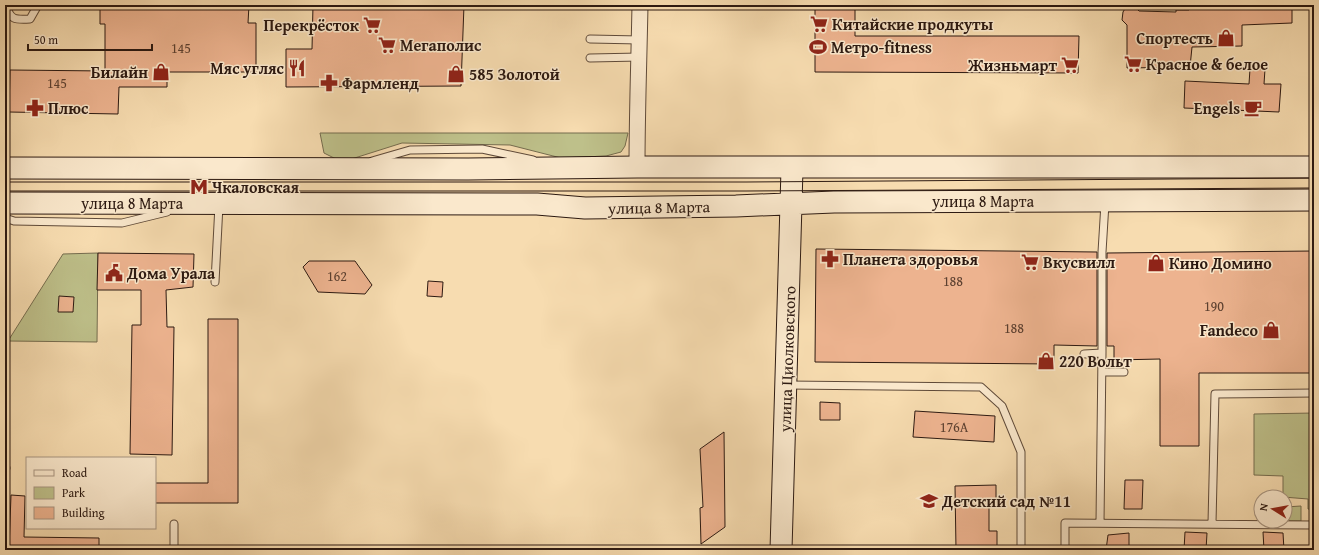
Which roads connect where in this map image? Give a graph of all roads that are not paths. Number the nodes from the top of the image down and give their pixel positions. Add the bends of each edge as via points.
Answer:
1 (6, 5) edge
2 (38, 5) edge
3 (640, 5) edge
4 (590, 39) dead end
5 (640, 40) junction
6 (640, 57) junction
7 (590, 58) dead end
8 (637, 167) junction
9 (1314, 167) edge
10 (5, 168) edge
11 (792, 169) junction
12 (1314, 200) edge
13 (1105, 201) junction
14 (5, 203) edge
15 (210, 203) junction
16 (792, 203) junction
17 (5, 218) edge
18 (215, 282) dead end
19 (1102, 353) junction
20 (1084, 354) dead end
21 (1102, 372) junction
22 (1124, 372) dead end
23 (787, 385) junction
24 (1314, 393) edge
25 (1100, 523) junction
26 (1212, 523) junction
27 (174, 524) dead end
28 (1314, 525) edge
29 (174, 550) edge
30 (781, 550) edge
31 (1021, 550) edge
32 (1065, 550) edge

1 - 2 lane via 8,14 17,20 30,19
3 - 5 street
4 - 5 lane
5 - 6 street
6 - 7 lane
6 - 8 street via 637,92
8 - 10 main road, улица 8 Марта
8 - 11 main road, улица 8 Марта
9 - 11 main road, улица 8 Марта
11 - 16 main road, улица Циолковского
12 - 13 main road, улица 8 Марта
13 - 16 main road, улица 8 Марта
13 - 19 lane
14 - 15 main road, улица 8 Марта
15 - 16 main road, улица 8 Марта via 277,206 537,204 585,208
15 - 17 lane via 122,223 14,221
15 - 18 lane
16 - 23 main road, улица Циолковского
19 - 20 lane
19 - 21 lane
21 - 22 lane
21 - 25 lane
23 - 30 main road, улица Циолковского
23 - 31 lane via 981,387 1002,406 1021,452
24 - 26 lane via 1215,394
25 - 26 lane
25 - 32 lane via 1066,523
26 - 28 lane
27 - 29 lane

